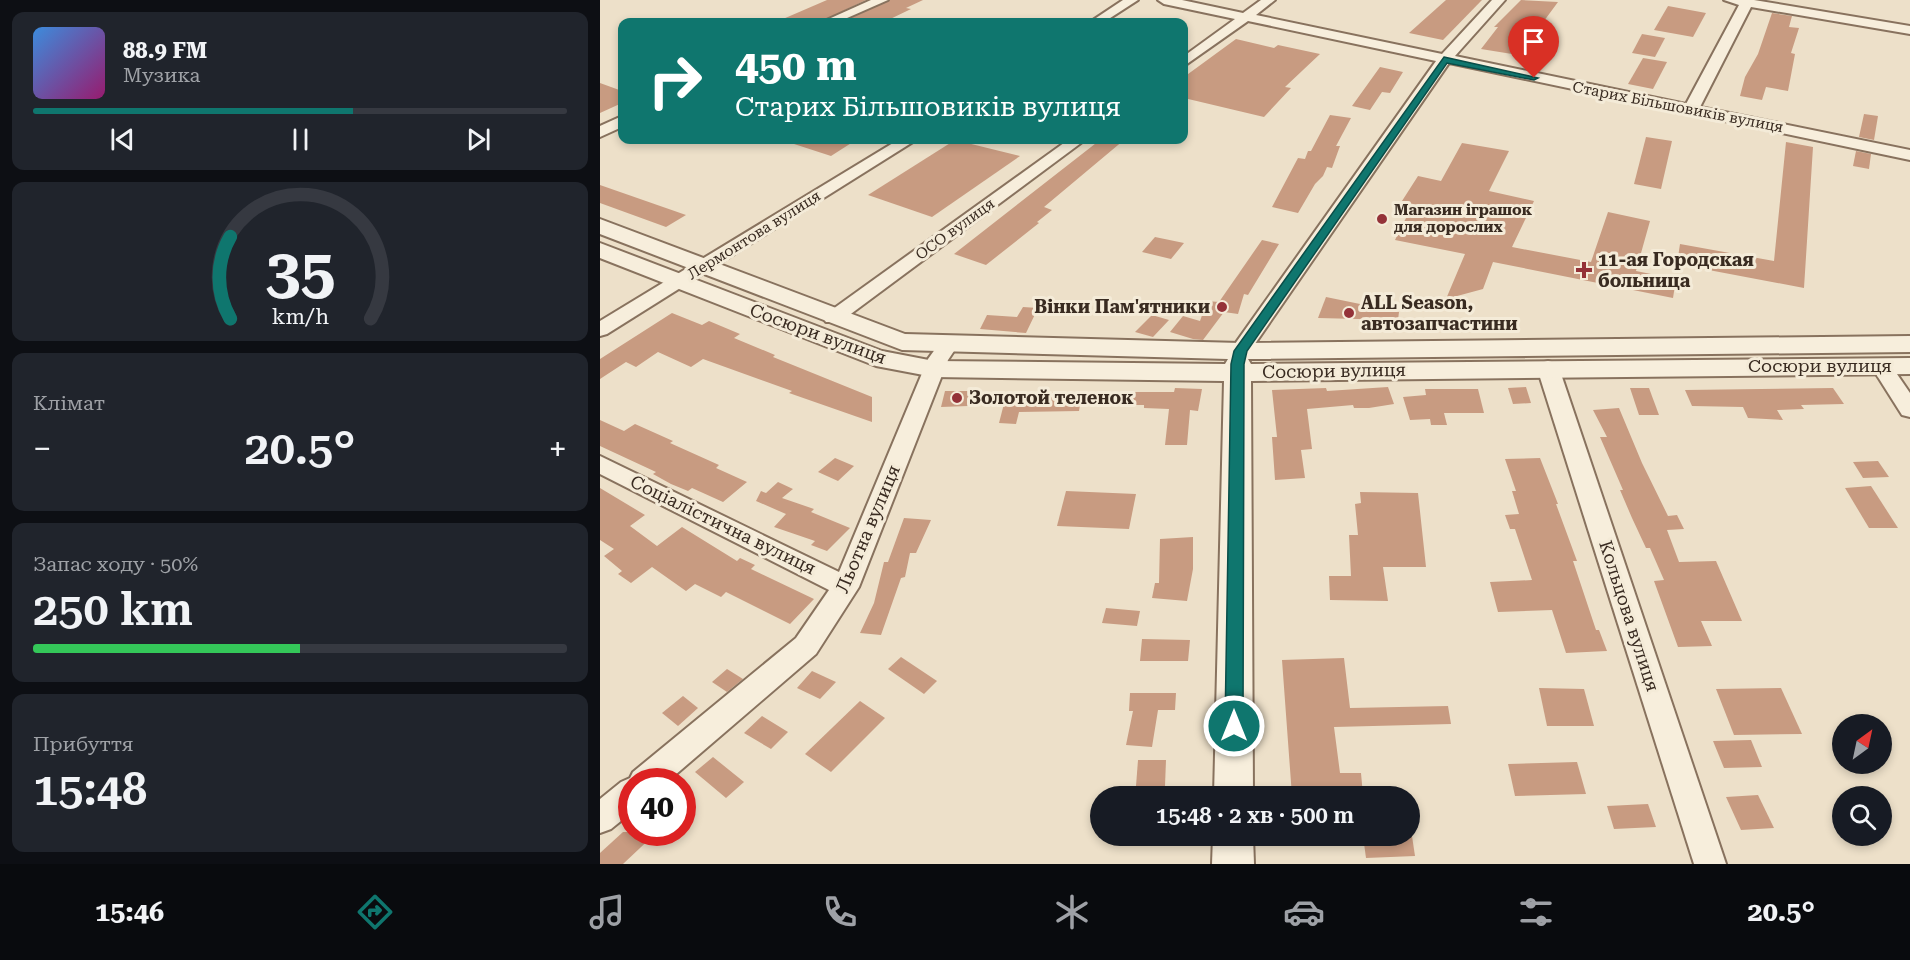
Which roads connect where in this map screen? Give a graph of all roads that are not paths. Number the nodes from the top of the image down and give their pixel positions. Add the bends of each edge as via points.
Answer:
1 (882, 0) edge
2 (1132, 0) edge
3 (1164, 0) edge
4 (1269, 0) edge
5 (1499, 0) edge
6 (1730, 0) edge
7 (1747, 1) edge
8 (838, 18) edge
9 (1103, 18) edge
10 (1244, 18) junction
11 (1910, 30) edge
12 (1188, 59) edge
13 (1444, 60) junction
14 (1691, 109) junction
15 (618, 123) edge
16 (600, 132) edge
17 (902, 144) edge
18 (1072, 144) edge
19 (1910, 154) edge
20 (600, 226) edge
21 (600, 250) edge
22 (703, 267) junction
23 (678, 282) junction
24 (833, 318) junction
25 (600, 330) edge
26 (1910, 344) edge
27 (948, 345) junction
28 (1239, 362) junction
29 (1881, 366) junction
30 (1910, 366) edge
31 (1548, 368) junction
32 (934, 369) junction
33 (1910, 410) edge
34 (600, 464) edge
35 (846, 586) junction
36 (661, 768) edge
37 (1233, 786) edge
38 (618, 803) edge
39 (600, 818) edge
40 (1233, 846) edge
41 (1233, 864) edge
42 (1710, 864) edge

1 - 8 street
2 - 9 street
3 - 10 street, Старих Більшовиків вулиця
4 - 10 street
5 - 13 street
6 - 7 street
7 - 11 street
7 - 14 street
10 - 12 street
10 - 13 street, Старих Більшовиків вулиця
13 - 14 street, Старих Більшовиків вулиця
13 - 28 street
14 - 19 street, Старих Більшовиків вулиця
15 - 16 street
17 - 22 street, Лермонтова вулиця
18 - 24 street, ОСО вулиця
20 - 22 street, Сосюри вулиця
21 - 23 street, Сосюри вулиця
22 - 23 street, Лермонтова вулиця
22 - 24 street, Сосюри вулиця
23 - 25 street, Лермонтова вулиця
23 - 32 street, Сосюри вулиця via 876,358
24 - 27 street, Сосюри вулиця via 902,342
26 - 28 street, Сосюри вулиця
27 - 28 street, Сосюри вулиця
27 - 32 street, Льотна вулиця
28 - 31 street, Сосюри вулиця
28 - 32 street, Сосюри вулиця
28 - 37 street
29 - 30 street, Сосюри вулиця
29 - 31 street, Сосюри вулиця
29 - 33 street
31 - 42 street, Кольцова вулиця
32 - 35 street, Льотна вулиця
34 - 35 street, Соціалістична вулиця
35 - 36 street, Льотна вулиця via 806,646
38 - 39 street
40 - 41 street

